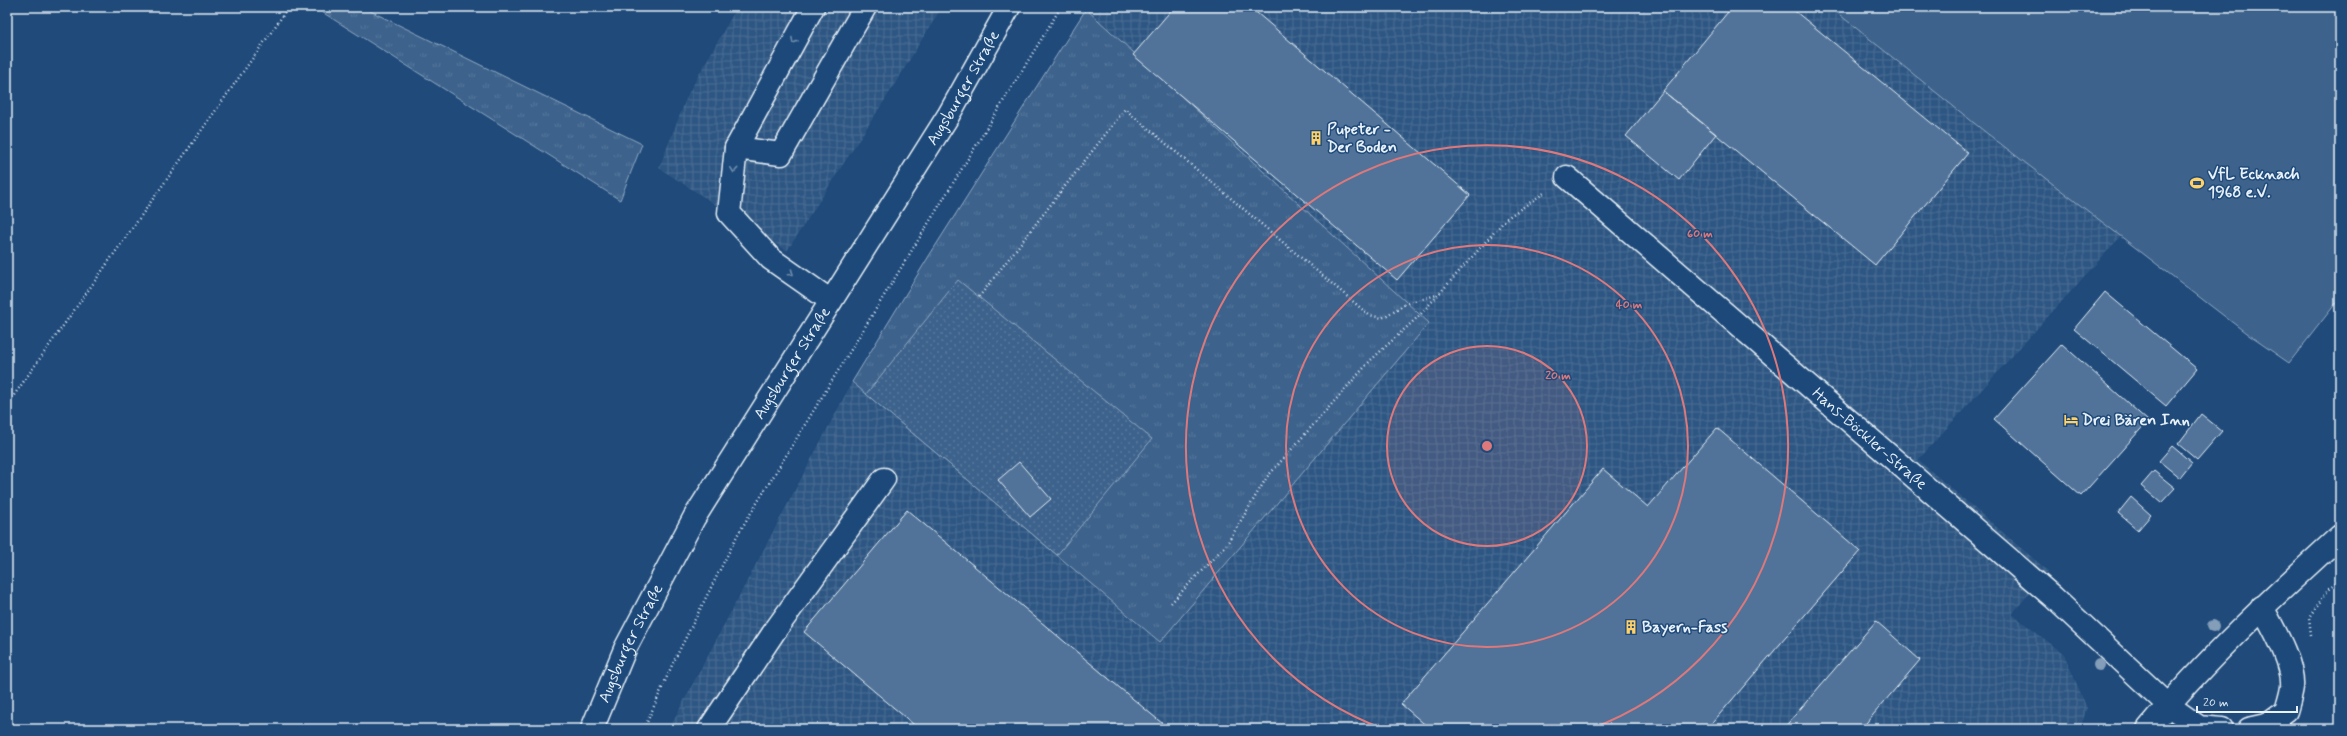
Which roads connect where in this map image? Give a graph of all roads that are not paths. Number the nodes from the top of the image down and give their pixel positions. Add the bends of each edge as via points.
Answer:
1 (813, 7) edge
2 (865, 7) edge
3 (1009, 7) edge
4 (736, 148) junction
5 (1567, 177) road end
6 (831, 301) junction
7 (884, 479) dead end
8 (2340, 536) edge
9 (2262, 607) junction
10 (2168, 705) junction
11 (592, 729) edge
12 (709, 729) edge
13 (2148, 729) edge
14 (2222, 729) edge
15 (2249, 729) edge

1 -> 4 street
2 - 4 street via 781,154
3 - 6 street, Augsburger Straße via 948,116
4 -> 6 street via 729,213 771,259
5 - 10 street, Hans-Böckler-Straße via 2053,598
6 - 11 street, Augsburger Straße via 694,518 625,649
7 - 12 street via 774,632
8 - 9 street
9 - 10 street
9 - 15 street via 2277,634 2288,664 2292,687 2286,712 2266,725
10 - 13 street
10 - 14 street, Hans-Böckler-Straße via 2199,728

